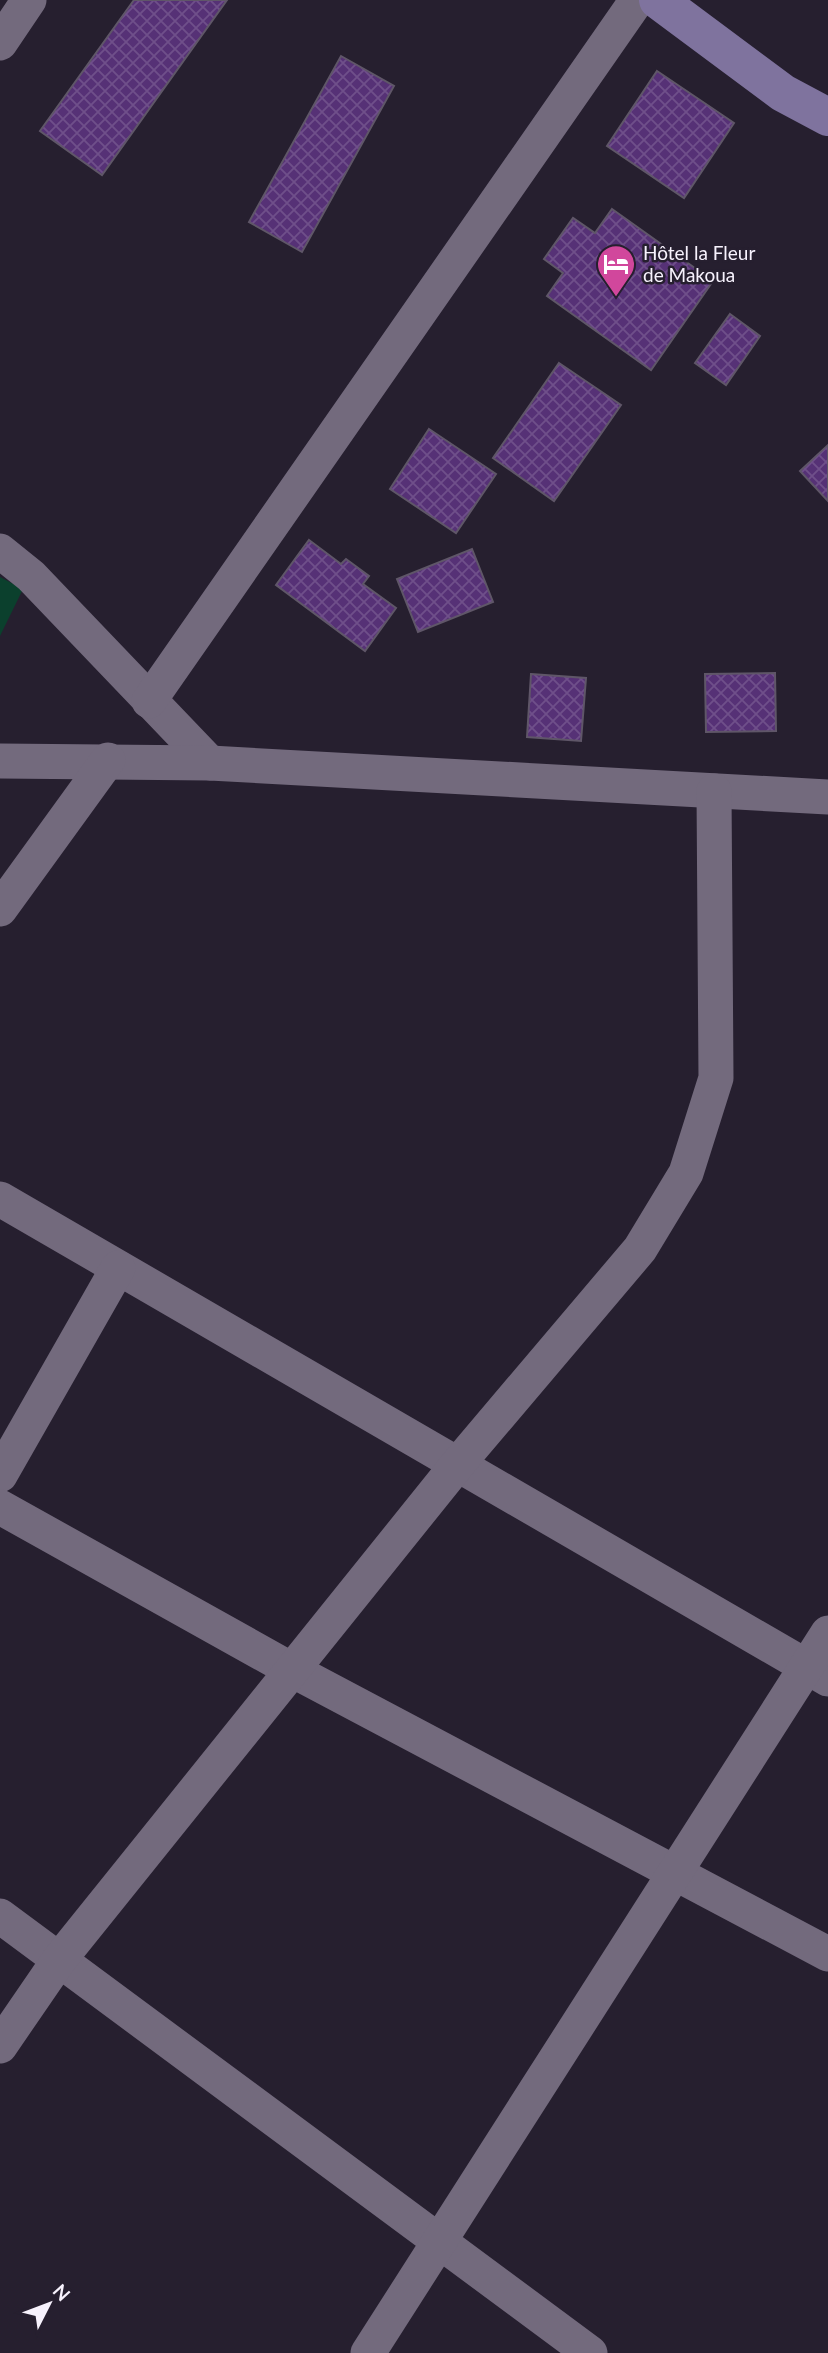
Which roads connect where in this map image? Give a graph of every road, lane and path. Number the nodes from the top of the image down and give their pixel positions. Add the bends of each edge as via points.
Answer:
1 (29, 0) edge
2 (636, 0) edge
3 (658, 0) edge
4 (0, 43) edge
5 (783, 93) junction
6 (828, 117) edge
7 (828, 143) edge
8 (0, 551) edge
9 (149, 701) junction
10 (108, 760) junction
11 (0, 761) edge
12 (210, 762) junction
13 (714, 791) junction
14 (828, 797) edge
15 (0, 909) edge
16 (0, 1199) edge
17 (118, 1268) junction
18 (457, 1465) junction
19 (0, 1475) edge
20 (0, 1507) edge
21 (828, 1633) edge
22 (292, 1670) junction
23 (817, 1673) edge
24 (676, 1875) junction
25 (0, 1916) edge
26 (828, 1954) edge
27 (59, 1960) junction
28 (0, 2046) edge
29 (440, 2243) junction
30 (368, 2353) edge
31 (590, 2353) edge

1 - 4 street
2 - 9 street
3 - 5 main road
5 - 6 main road
5 - 7 main road
8 - 9 street via 31,576
9 - 12 street
10 - 11 street
10 - 12 street
10 - 15 street
12 - 13 street
13 - 14 street
13 - 18 street via 716,1078 686,1173 640,1249
16 - 17 street
17 - 18 street
17 - 19 street
18 - 22 street
18 - 23 street
20 - 22 street
21 - 23 street
22 - 24 street
22 - 27 street
23 - 24 street
24 - 26 street
24 - 29 street
25 - 27 street
27 - 28 street
27 - 29 street
29 - 30 street
29 - 31 street

